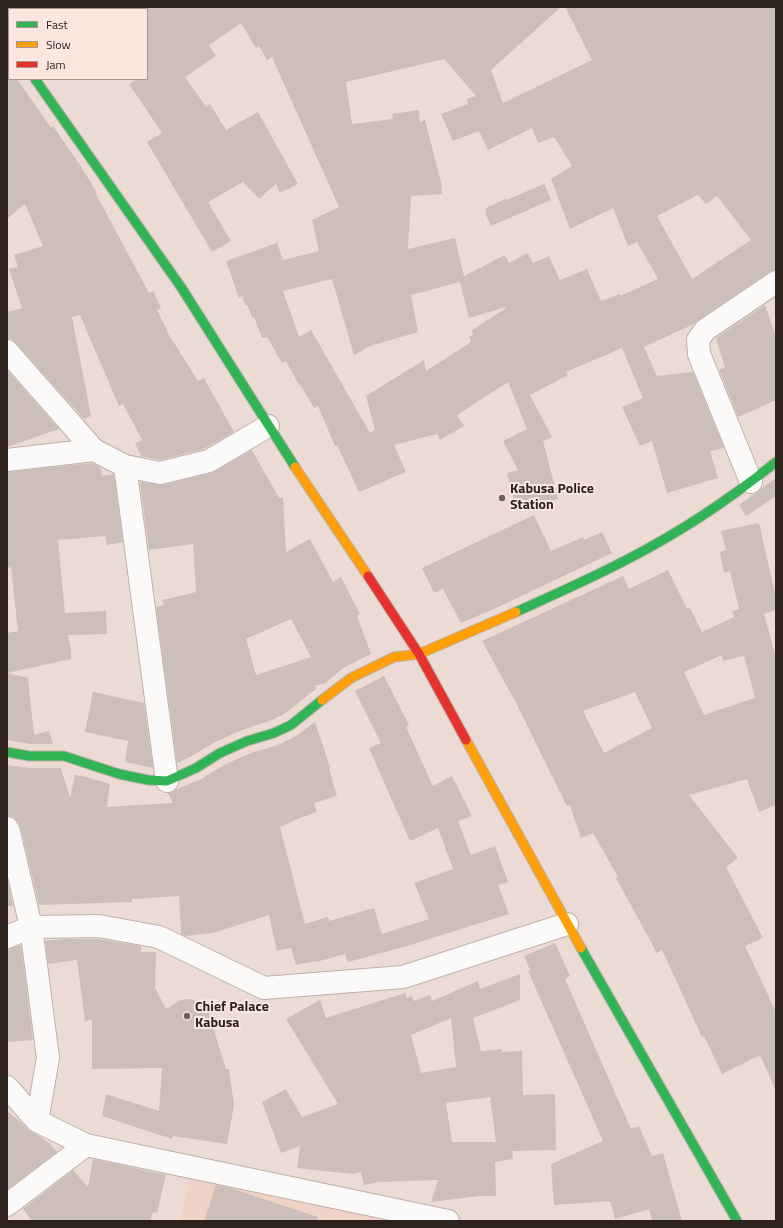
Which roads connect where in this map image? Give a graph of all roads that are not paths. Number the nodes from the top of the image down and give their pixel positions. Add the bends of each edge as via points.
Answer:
1 (36, 80) edge
2 (776, 282) edge
3 (7, 351) edge
4 (268, 426) junction
5 (94, 450) junction
6 (7, 460) edge
7 (776, 462) edge
8 (125, 466) junction
9 (751, 482) junction
10 (419, 654) junction
11 (7, 752) edge
12 (167, 781) junction
13 (7, 828) edge
14 (567, 924) junction
15 (31, 927) junction
16 (7, 937) edge
17 (7, 1087) edge
18 (36, 1121) junction
19 (86, 1145) junction
20 (7, 1204) edge
21 (448, 1221) edge
22 (737, 1221) edge

1 - 4 street via 181,287
2 - 9 street via 705,330 698,340 699,354
3 - 5 street
4 - 8 street via 209,461 160,474
4 - 10 street
5 - 6 street
5 - 8 street
7 - 9 street
8 - 12 street
9 - 10 street via 690,524 627,560
10 - 12 street via 394,657 351,678 290,725 220,753 196,768
10 - 14 street
11 - 12 street via 29,756 64,756 119,774
13 - 15 street
14 - 15 street via 403,977 264,988 159,937 99,926
14 - 22 street
15 - 16 street
15 - 18 street via 48,1058
17 - 18 street
18 - 19 street
19 - 20 street
19 - 21 street

